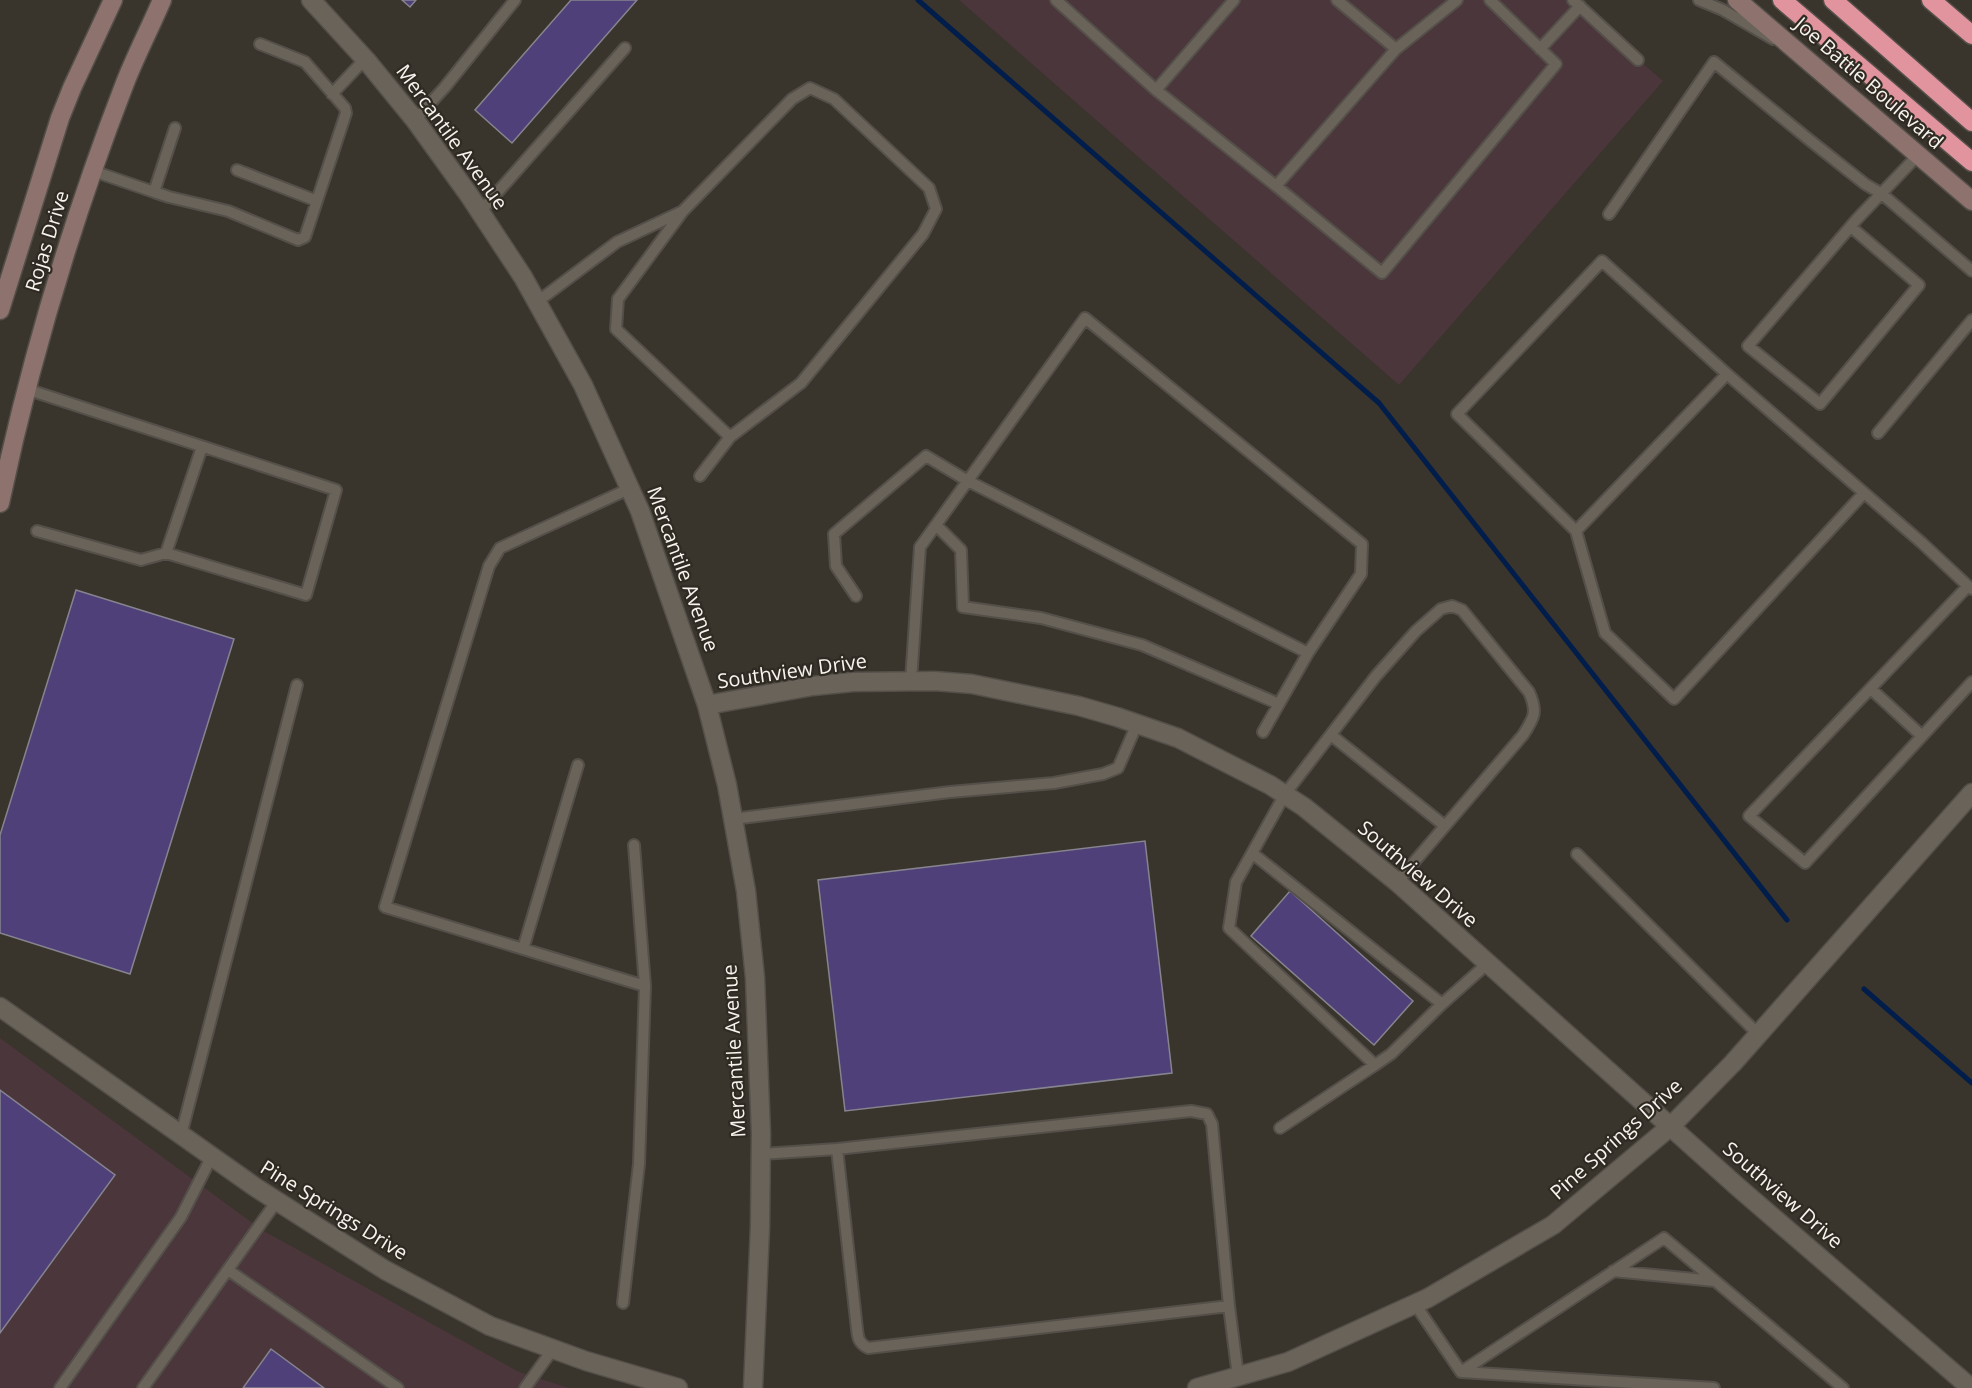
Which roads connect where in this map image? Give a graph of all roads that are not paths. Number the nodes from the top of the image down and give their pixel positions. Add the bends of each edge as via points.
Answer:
1 (113, 0) edge
2 (162, 0) edge
3 (312, 0) edge
4 (515, 0) edge
5 (1056, 0) edge
6 (1234, 0) edge
7 (1338, 0) edge
8 (1457, 0) edge
9 (1490, 0) edge
10 (1699, 0) edge
11 (1737, 0) edge
12 (1782, 0) edge
13 (1833, 0) edge
14 (1931, 0) edge
15 (1948, 0) edge
16 (1577, 3) edge
17 (1972, 25) edge
18 (1972, 35) edge
19 (260, 44) dead end
20 (625, 48) dead end
21 (1396, 49) junction
22 (1540, 49) junction
23 (1805, 58) junction
24 (365, 59) junction
25 (1638, 60) dead end
26 (1156, 90) junction
27 (332, 93) junction
28 (415, 120) junction
29 (1972, 122) edge
30 (175, 128) dead end
31 (1918, 155) junction
32 (1972, 162) edge
33 (237, 170) dead end
34 (93, 171) junction
35 (1276, 186) junction
36 (154, 192) junction
37 (1882, 194) junction
38 (317, 201) junction
39 (1972, 201) edge
40 (683, 211) junction
41 (480, 212) junction
42 (1609, 214) dead end
43 (1851, 227) junction
44 (1972, 271) edge
45 (537, 302) junction
46 (0, 310) edge
47 (1972, 320) edge
48 (1727, 374) junction
49 (26, 389) junction
50 (1878, 433) dead end
51 (730, 437) junction
52 (202, 447) junction
53 (700, 476) dead end
54 (968, 481) junction
55 (631, 488) junction
56 (1864, 493) junction
57 (0, 502) edge
58 (936, 525) junction
59 (38, 531) dead end
60 (1576, 531) junction
61 (166, 553) junction
62 (1970, 588) edge
63 (856, 596) dead end
64 (1308, 653) junction
65 (911, 681) junction
66 (1972, 682) edge
67 (297, 685) dead end
68 (1871, 688) junction
69 (1279, 704) junction
70 (707, 705) junction
71 (1137, 724) junction
72 (1263, 732) dead end
73 (1331, 735) junction
74 (1923, 736) junction
75 (578, 765) dead end
76 (1972, 793) edge
77 (1285, 794) junction
78 (733, 819) junction
79 (1445, 826) junction
80 (634, 845) dead end
81 (1252, 853) junction
82 (1577, 854) dead end
83 (1396, 882) junction
84 (523, 949) junction
85 (1487, 964) junction
86 (645, 986) junction
87 (1442, 1004) junction
88 (0, 1006) edge
89 (1758, 1034) junction
90 (1375, 1065) junction
91 (1671, 1125) junction
92 (1280, 1128) dead end
93 (181, 1135) junction
94 (837, 1149) junction
95 (761, 1154) junction
96 (212, 1156) junction
97 (277, 1201) junction
98 (228, 1270) junction
99 (1613, 1271) junction
100 (1716, 1281) junction
101 (623, 1303) dead end
102 (1415, 1304) junction
103 (1229, 1306) junction
104 (553, 1349) junction
105 (1461, 1372) junction
106 (1238, 1376) junction
107 (60, 1388) edge
108 (143, 1388) edge
109 (398, 1388) edge
110 (525, 1388) edge
111 (678, 1388) edge
112 (753, 1388) edge
113 (1197, 1388) edge
114 (1714, 1388) edge
115 (1843, 1388) edge
116 (1971, 1388) edge

1 - 46 main road, Rojas Drive via 60,118
2 - 34 main road, Rojas Drive via 126,81
3 - 24 street, Mercantile Avenue
4 - 28 lane
5 - 26 lane
6 - 26 lane
7 - 21 lane
8 - 21 lane
9 - 22 lane
10 - 23 lane
11 - 23 main road, Joe Battle Boulevard
12 - 32 highway
13 - 29 highway
14 - 18 highway
15 - 17 highway
16 - 22 lane
16 - 25 lane
19 - 27 lane via 305,62
20 - 41 lane
21 - 35 lane
22 - 35 lane via 1556,64 1382,273
23 - 31 main road, Joe Battle Boulevard
24 - 27 lane
24 - 28 street, Mercantile Avenue
26 - 35 lane
27 - 38 lane via 346,113
28 - 41 street, Mercantile Avenue
30 - 36 lane
31 - 37 lane
31 - 39 main road, Joe Battle Boulevard
33 - 38 lane
34 - 36 lane
34 - 49 main road, Rojas Drive
36 - 38 lane via 228,211 298,240 305,237
37 - 42 lane via 1714,62
37 - 43 lane
37 - 44 lane
40 - 45 lane via 617,242
40 - 51 lane via 618,299 616,329
40 - 51 lane via 792,99 810,88 834,99 929,188 936,208 923,234 801,383
41 - 45 street, Mercantile Avenue
43 - 43 lane via 1748,346 1820,404 1919,285
45 - 55 street, Mercantile Avenue via 583,385
47 - 50 lane
48 - 56 lane
48 - 60 lane
48 - 60 lane via 1602,261 1457,414
49 - 52 lane
49 - 57 main road, Rojas Drive
51 - 53 lane
52 - 61 lane
52 - 61 lane via 336,490 306,596
54 - 58 lane
54 - 63 lane via 926,456 834,534 836,566
54 - 64 lane
54 - 64 lane via 1085,318 1362,544 1360,574
55 - 70 street, Mercantile Avenue
55 - 84 lane via 500,548 489,566 385,907
56 - 60 lane via 1674,699 1605,633
56 - 62 lane
58 - 65 lane via 920,547
58 - 69 lane via 961,550 963,607 1041,618 1142,645
59 - 61 lane via 141,560
62 - 68 lane
64 - 69 lane
65 - 70 street, Southview Drive via 813,686
65 - 71 street, Southview Drive via 972,684 1017,692
66 - 74 lane
67 - 93 lane
68 - 74 lane
68 - 74 lane via 1749,816 1805,864
69 - 72 lane
70 - 78 street, Mercantile Avenue
71 - 77 street, Southview Drive via 1200,748
71 - 78 lane via 1118,768 1103,774 1054,783
73 - 77 lane
73 - 79 lane
73 - 79 lane via 1416,632 1441,609 1452,606 1462,610 1529,692 1534,703 1533,719
75 - 84 lane
76 - 89 street, Pine Springs Drive
77 - 81 lane
77 - 83 street, Southview Drive
78 - 95 street, Mercantile Avenue via 746,891 755,978
79 - 83 lane
80 - 86 lane
81 - 87 lane
81 - 90 lane via 1236,882 1229,928
82 - 89 lane
83 - 85 street, Southview Drive
84 - 86 lane
85 - 87 lane
85 - 91 street, Southview Drive
86 - 101 lane via 639,1164
87 - 90 lane
88 - 93 street, Pine Springs Drive
89 - 91 street, Pine Springs Drive
90 - 92 lane
91 - 102 street, Pine Springs Drive via 1553,1225
91 - 116 street, Southview Drive
93 - 96 street, Pine Springs Drive
94 - 95 lane
94 - 103 lane via 1191,1112 1207,1114 1212,1124
94 - 103 lane via 858,1340 868,1348
95 - 112 street, Mercantile Avenue
96 - 97 street, Pine Springs Drive
96 - 107 lane via 181,1217
97 - 98 lane
97 - 104 street, Pine Springs Drive via 384,1270 490,1326
98 - 108 lane
98 - 109 lane
99 - 100 lane
99 - 100 lane via 1664,1238
99 - 105 lane
100 - 115 lane
102 - 105 lane
102 - 106 street, Pine Springs Drive via 1288,1362
103 - 106 lane
104 - 110 lane
104 - 111 street, Pine Springs Drive
105 - 114 lane
106 - 113 street, Pine Springs Drive

